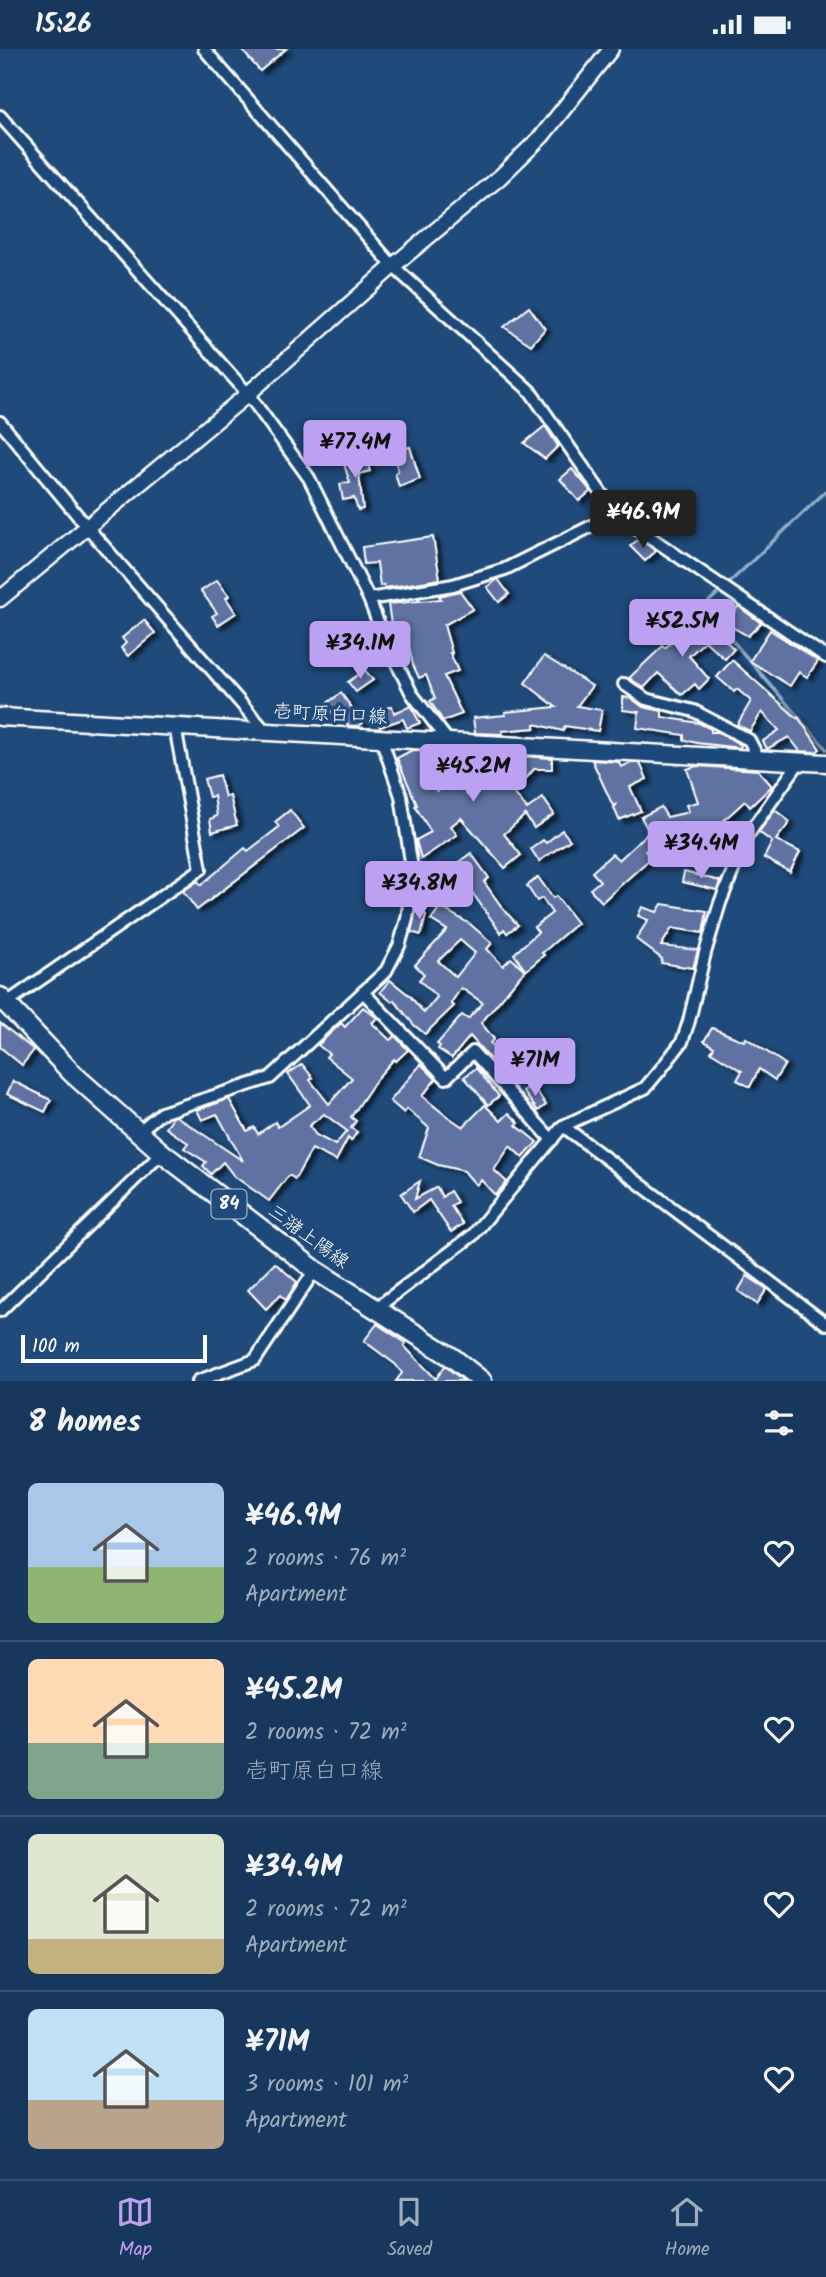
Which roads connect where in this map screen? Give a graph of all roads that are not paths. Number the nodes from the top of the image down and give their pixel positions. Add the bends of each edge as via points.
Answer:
1 (204, 49) edge
2 (611, 49) edge
3 (0, 116) edge
4 (393, 266) junction
5 (248, 394) junction
6 (0, 422) edge
7 (616, 514) junction
8 (88, 528) junction
9 (0, 599) edge
10 (369, 599) junction
11 (826, 657) edge
12 (624, 684) dead end
13 (0, 717) edge
14 (175, 726) junction
15 (267, 733) junction
16 (381, 739) junction
17 (449, 742) junction
18 (759, 759) junction
19 (800, 761) junction
20 (826, 763) edge
21 (363, 992) junction
22 (2, 1002) edge
23 (563, 1126) junction
24 (137, 1133) junction
25 (552, 1140) junction
26 (162, 1153) junction
27 (315, 1270) junction
28 (376, 1310) junction
29 (0, 1311) edge
30 (826, 1324) edge
31 (198, 1381) edge
32 (482, 1381) edge

1 - 4 street
2 - 4 street via 513,165
3 - 5 street
4 - 5 street
4 - 7 street via 530,391
5 - 8 street
5 - 10 street via 309,478
6 - 8 street
7 - 10 street via 505,569 453,585
7 - 11 street
8 - 9 street
8 - 15 street
10 - 17 street via 412,694
12 - 18 street via 646,699 694,711 749,740
13 - 14 main road, 壱町原白口線
14 - 15 main road, 壱町原白口線
14 - 22 street via 201,869
15 - 16 main road, 壱町原白口線
16 - 17 main road, 壱町原白口線
16 - 21 street via 401,796 412,893 399,946 387,971
17 - 18 main road, 壱町原白口線
18 - 19 main road, 壱町原白口線
19 - 20 main road, 壱町原白口線
19 - 23 street via 747,835 720,903 682,1042 645,1089
21 - 24 street via 270,1078 161,1113
21 - 25 street via 446,1078 472,1052
22 - 24 main road, 三潴上陽線 / 84
23 - 25 street
23 - 30 street
24 - 26 main road, 三潴上陽線 / 84
25 - 28 street via 473,1235
26 - 27 main road, 三潴上陽線 / 84
26 - 29 street
27 - 28 main road, 三潴上陽線 / 84
27 - 31 street via 255,1360
28 - 32 main road, 三潴上陽線 / 84

